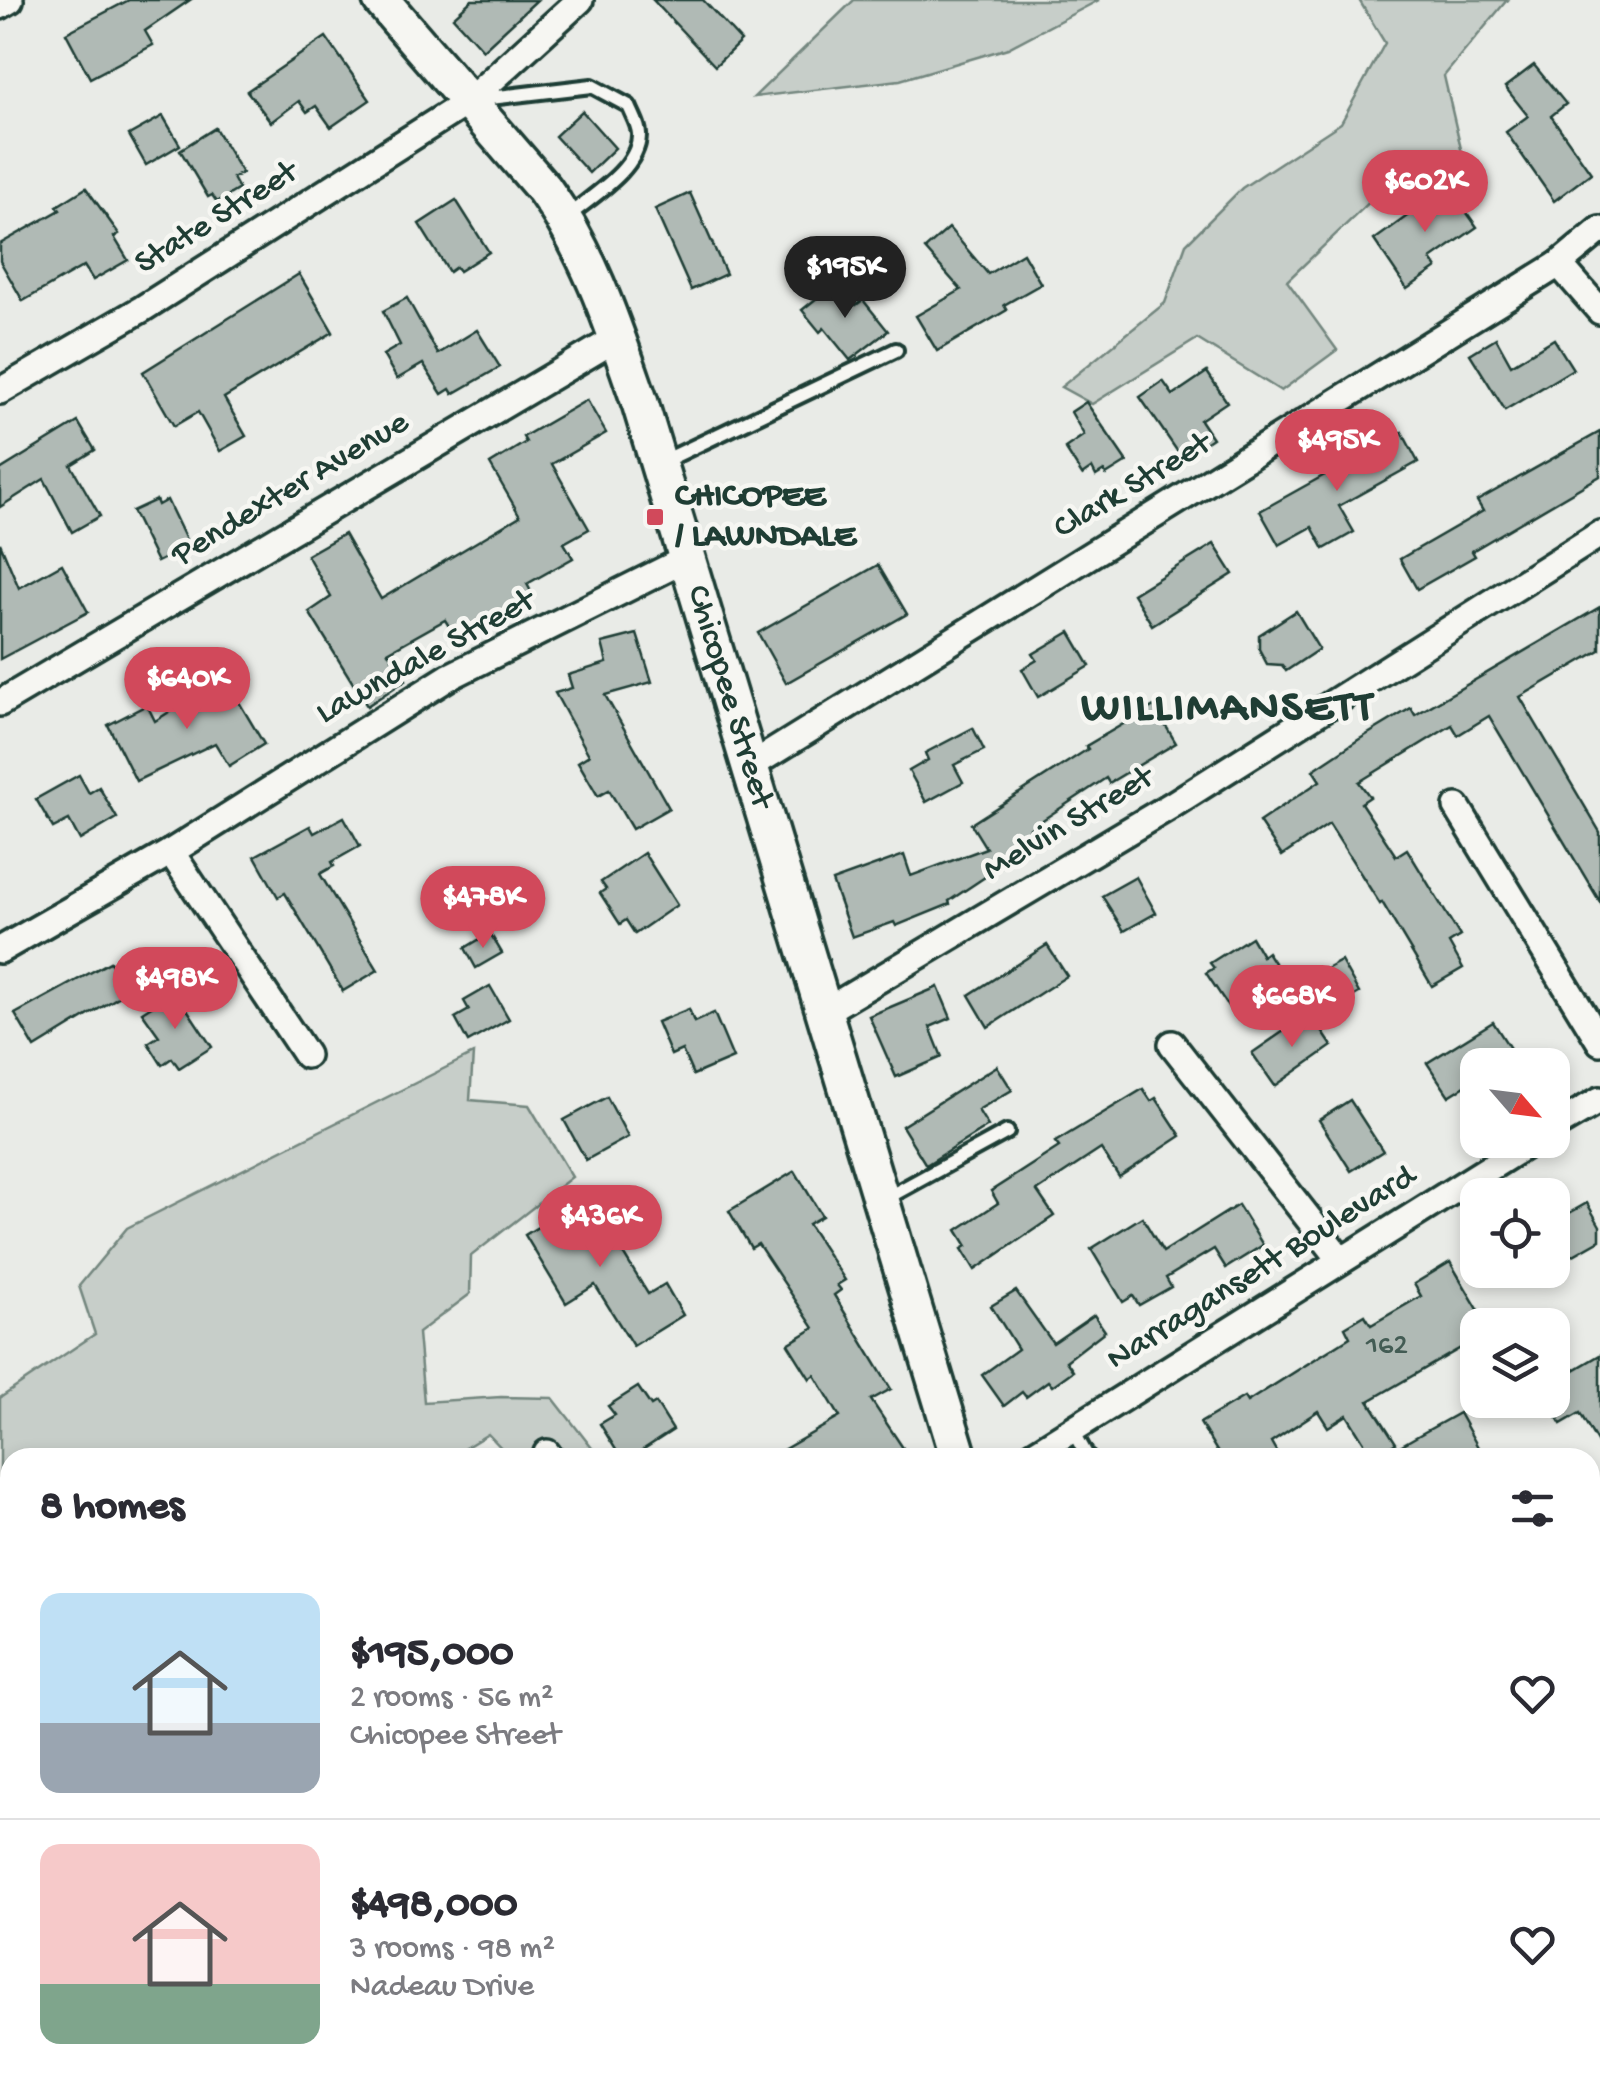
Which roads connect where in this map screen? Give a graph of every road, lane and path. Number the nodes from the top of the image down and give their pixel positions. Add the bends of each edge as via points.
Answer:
1 (10, 0) edge
2 (381, 0) edge
3 (580, 0) edge
4 (0, 6) edge
5 (469, 101) junction
6 (565, 218) junction
7 (1600, 230) edge
8 (1559, 264) junction
9 (1600, 311) edge
10 (618, 338) junction
11 (896, 350) dead end
12 (0, 391) edge
13 (658, 464) junction
14 (1600, 534) edge
15 (686, 559) junction
16 (0, 703) edge
17 (749, 767) junction
18 (1457, 807) dead end
19 (171, 852) junction
20 (0, 950) edge
21 (824, 1012) junction
22 (1600, 1042) edge
23 (1172, 1044) dead end
24 (306, 1055) dead end
25 (1600, 1100) edge
26 (1570, 1118) edge
27 (1008, 1132) dead end
28 (1505, 1158) edge
29 (881, 1201) junction
30 (1341, 1260) junction
31 (1072, 1429) junction
32 (956, 1448) edge
33 (1043, 1448) edge
34 (1082, 1448) edge

1 - 4 street
2 - 5 main road, Chicopee Street
3 - 5 street, State Street
5 - 6 main road, Chicopee Street
5 - 6 lane via 592,86 630,106 640,134 633,155
5 - 12 street, State Street
6 - 10 main road, Chicopee Street
7 - 8 street, Clark Street
8 - 9 street
8 - 17 street, Clark Street
10 - 13 main road, Chicopee Street
10 - 16 street, Pendexter Avenue
11 - 13 lane
13 - 15 main road, Chicopee Street
14 - 21 street, Melvin Street via 1205,784
15 - 17 main road, Chicopee Street
15 - 19 street, Lawndale Street via 450,678
17 - 21 main road, Chicopee Street
18 - 22 street
19 - 20 street, Lawndale Street
19 - 24 street
21 - 29 main road, Chicopee Street
23 - 30 street
25 - 26 street
27 - 29 lane
28 - 30 street, Narragansett Boulevard
29 - 32 main road, Chicopee Street
30 - 31 street, Narragansett Boulevard
31 - 33 street, Narragansett Boulevard
31 - 34 lane

